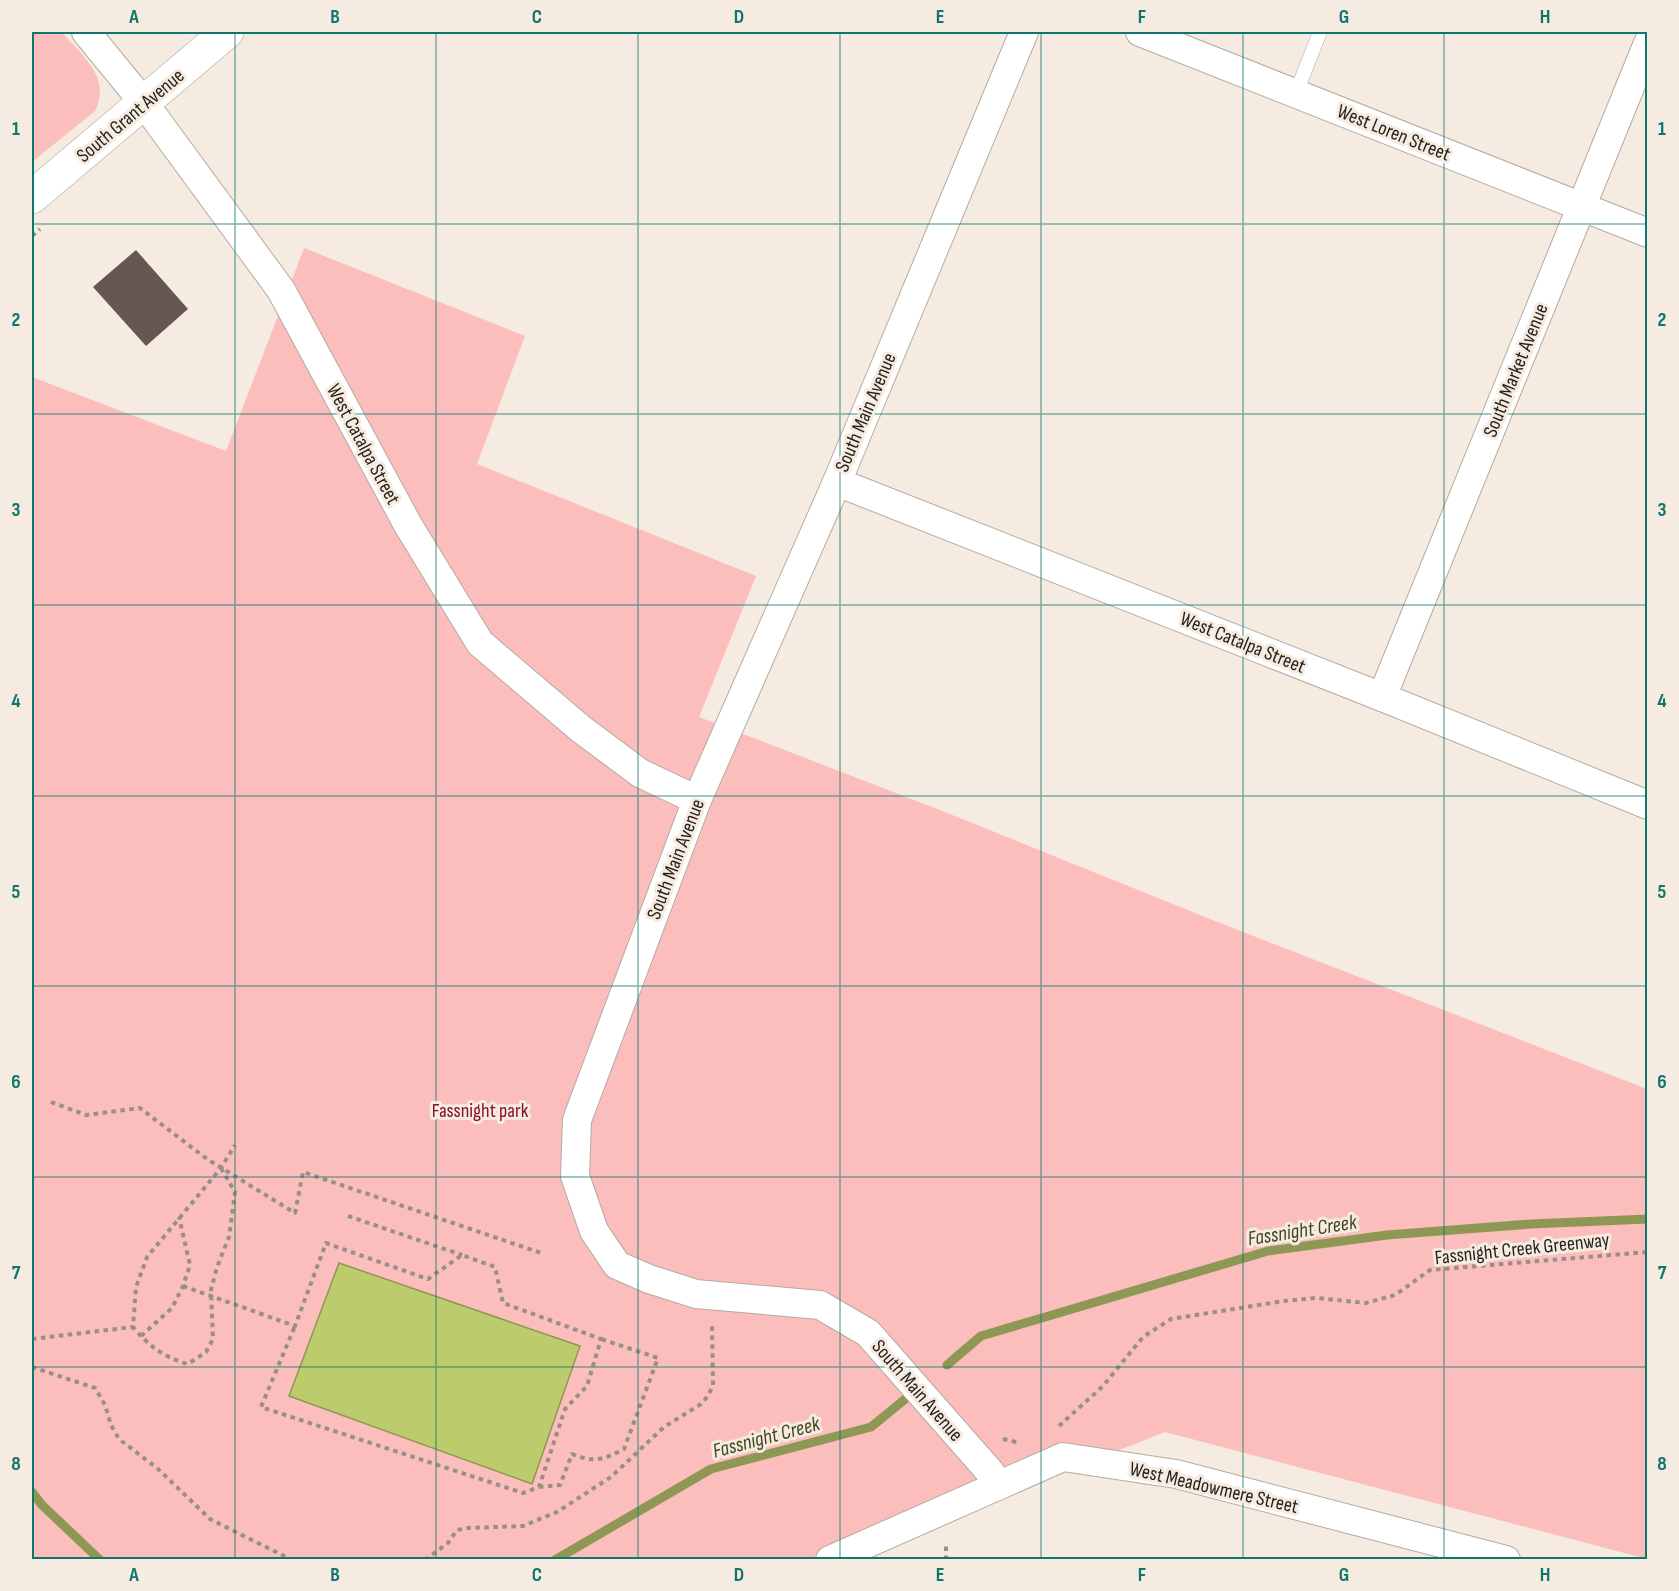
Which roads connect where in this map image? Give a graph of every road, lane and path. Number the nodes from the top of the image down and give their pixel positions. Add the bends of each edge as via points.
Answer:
1 (227, 32) edge
2 (1024, 32) edge
3 (1140, 32) edge
4 (1320, 32) edge
5 (93, 34) edge
6 (1647, 43) edge
7 (1296, 93) junction
8 (144, 103) junction
9 (32, 197) edge
10 (1581, 207) junction
11 (1647, 233) edge
12 (837, 482) junction
13 (1383, 697) junction
14 (697, 800) junction
15 (1647, 805) edge
16 (51, 1102) dead end
17 (235, 1145) dead end
18 (221, 1168) junction
19 (348, 1216) dead end
20 (179, 1217) junction
21 (1647, 1252) edge
22 (541, 1254) dead end
23 (462, 1255) junction
24 (183, 1286) junction
25 (711, 1295) junction
26 (211, 1296) junction
27 (295, 1326) junction
28 (133, 1327) junction
29 (141, 1336) junction
30 (32, 1339) edge
31 (601, 1339) junction
32 (32, 1367) edge
33 (1053, 1429) dead end
34 (998, 1437) dead end
35 (1025, 1439) dead end
36 (998, 1486) junction
37 (539, 1487) junction
38 (946, 1541) dead end
39 (292, 1560) edge
40 (426, 1560) edge
41 (830, 1560) edge
42 (946, 1560) edge
43 (1506, 1560) edge

1 - 8 main road, South Grant Avenue
2 - 12 street, South Main Avenue
3 - 7 street, West Loren Street
4 - 7 lane
5 - 8 street, West Catalpa Street
6 - 10 street, South Market Avenue
7 - 10 street, West Loren Street
8 - 9 main road, South Grant Avenue
8 - 14 street, West Catalpa Street via 281,290 408,525 480,643 581,729 640,773
10 - 11 street, West Loren Street
10 - 13 street, South Market Avenue
12 - 13 street, West Catalpa Street
12 - 14 street, South Main Avenue
13 - 15 street, West Catalpa Street
14 - 25 street, South Main Avenue via 577,1120 575,1176 594,1231 617,1265 649,1279
16 - 18 path via 86,1115 140,1108
17 - 18 path
18 - 20 path
18 - 22 path via 295,1213 303,1172
18 - 26 path via 235,1191 229,1238
19 - 23 path
20 - 24 path via 190,1265
20 - 28 path via 147,1257 136,1287
21 - 33 path, Fassnight Creek Greenway via 1430,1270 1395,1295 1366,1303 1316,1298 1172,1319 1143,1337 1103,1386
23 - 27 path via 428,1279 326,1244
23 - 31 path via 495,1267 503,1303
24 - 26 path
24 - 29 path via 172,1308
25 - 36 street, South Main Avenue via 820,1305 868,1333
25 - 40 path via 713,1385 701,1404 664,1427 611,1477 557,1512 523,1526 457,1530 448,1543
26 - 27 path
26 - 29 path via 213,1339 206,1352 188,1364 172,1360
27 - 37 path via 261,1407 523,1494
28 - 29 path
28 - 30 path
31 - 37 path via 586,1386 565,1409
31 - 37 path via 658,1358 624,1449 604,1460 572,1454 560,1485
32 - 39 path via 95,1388 119,1439 157,1468 210,1519
34 - 35 path via 1016,1442
36 - 41 street, West Meadowmere Street
36 - 43 street, West Meadowmere Street via 1062,1457 1176,1474
38 - 42 path

